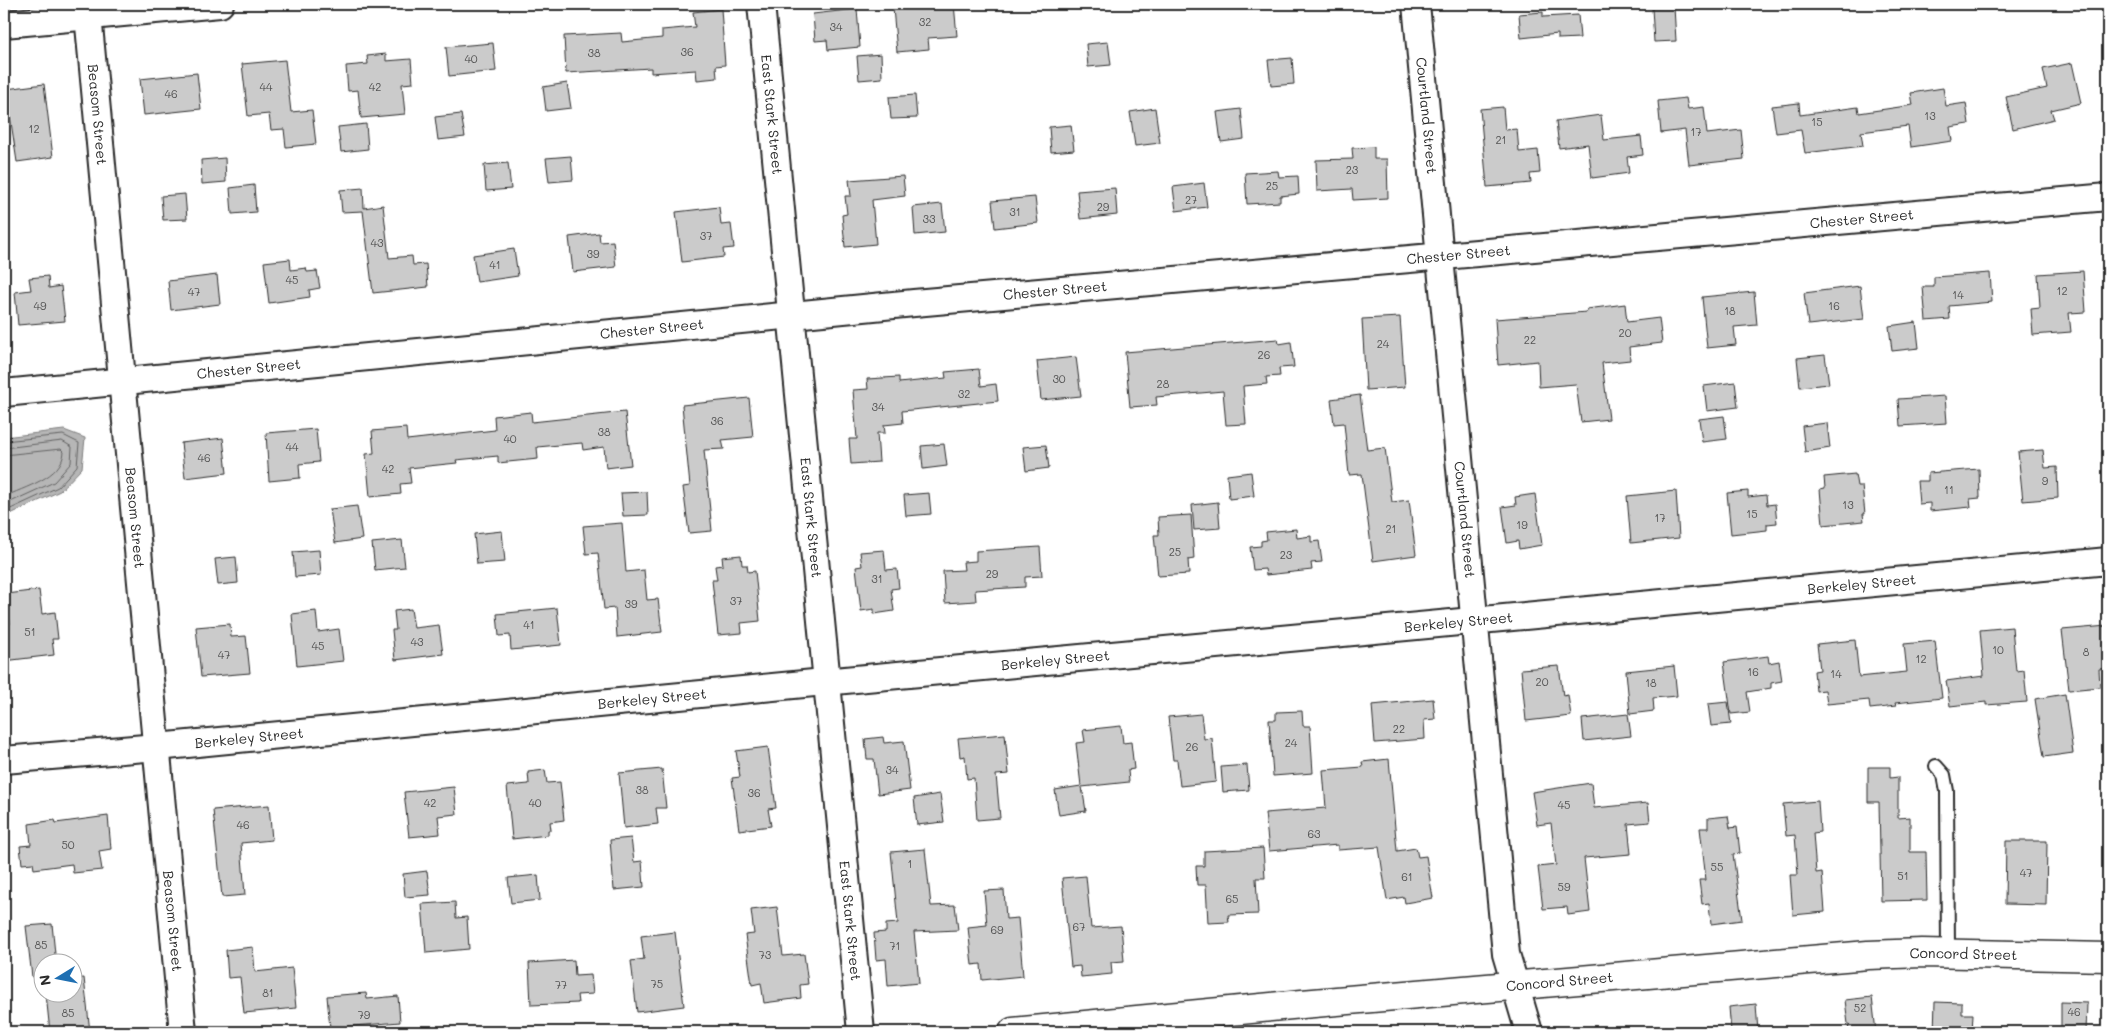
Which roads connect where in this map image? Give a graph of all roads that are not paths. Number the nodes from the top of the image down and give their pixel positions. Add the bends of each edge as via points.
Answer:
1 (220, 4) edge
2 (761, 4) edge
3 (1416, 4) edge
4 (88, 10) edge
5 (4, 24) edge
6 (2108, 197) edge
7 (1439, 256) junction
8 (790, 315) junction
9 (123, 381) junction
10 (4, 393) edge
11 (2108, 561) edge
12 (1476, 622) junction
13 (825, 682) junction
14 (157, 747) junction
15 (4, 760) edge
16 (1936, 766) dead end
17 (1948, 953) junction
18 (2108, 957) edge
19 (1515, 986) junction
20 (1176, 1024) edge
21 (183, 1032) edge
22 (861, 1032) edge
23 (1013, 1032) edge
24 (1529, 1032) edge

1 - 4 street
2 - 8 street, East Stark Street
3 - 7 street, Courtland Street
4 - 5 street
4 - 9 street, Beasom Street
6 - 7 street, Chester Street
7 - 8 street, Chester Street
7 - 12 street, Courtland Street
8 - 9 street, Chester Street
8 - 13 street, East Stark Street
9 - 10 street, Chester Street
9 - 14 street, Beasom Street
11 - 12 street, Berkeley Street
12 - 13 street, Berkeley Street
12 - 19 street, Courtland Street via 1506,954
13 - 14 street, Berkeley Street
13 - 22 street, East Stark Street
14 - 15 street, Berkeley Street
14 - 21 street, Beasom Street
16 - 17 lane via 1944,775 1947,792
17 - 18 main road, Concord Street
17 - 19 main road, Concord Street via 1805,959
19 - 20 main road, Concord Street
19 - 24 street, Courtland Street
20 - 23 main road, Concord Street

